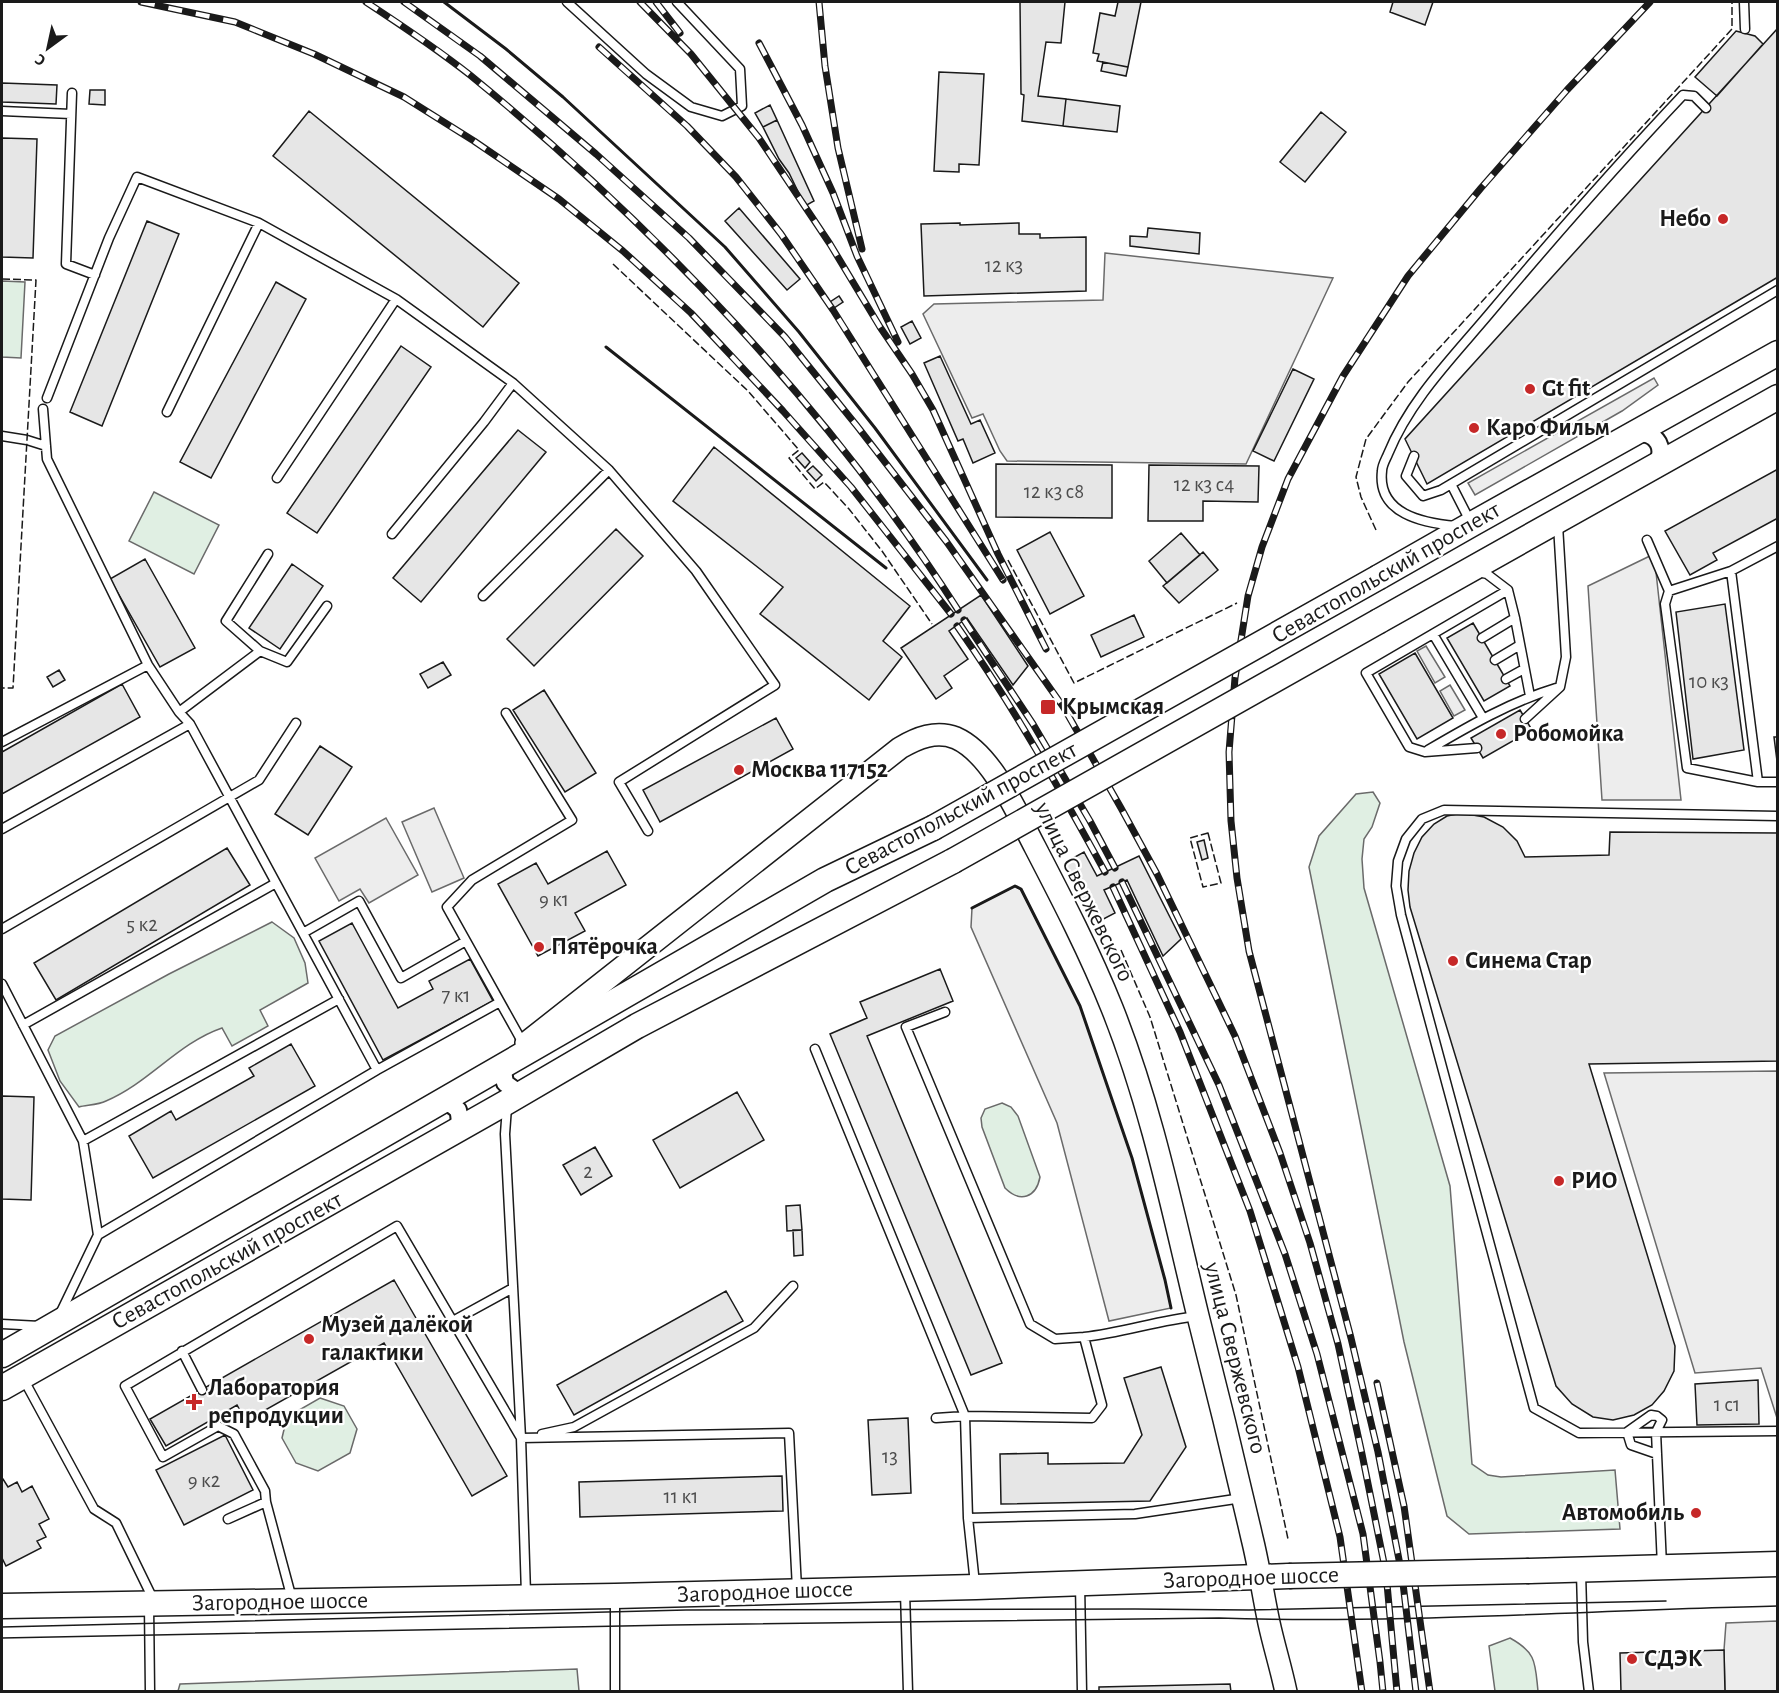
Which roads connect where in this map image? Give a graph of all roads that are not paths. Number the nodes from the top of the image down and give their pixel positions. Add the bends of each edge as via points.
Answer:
1 (567, 2) edge
2 (677, 2) edge
3 (1744, 2) edge
4 (1745, 30) dead end
5 (72, 93) dead end
6 (1706, 108) dead end
7 (2, 111) edge
8 (71, 114) junction
9 (259, 223) junction
10 (95, 275) junction
11 (1778, 290) edge
12 (396, 299) junction
13 (1778, 353) edge
14 (513, 383) junction
15 (1778, 397) edge
16 (47, 398) dead end
17 (43, 409) dead end
18 (167, 412) dead end
19 (1632, 435) junction
20 (2, 436) edge
21 (46, 446) junction
22 (1414, 456) dead end
23 (1651, 469) junction
24 (609, 470) junction
25 (277, 478) dead end
26 (1450, 484) junction
27 (1557, 522) junction
28 (1468, 526) junction
29 (392, 534) dead end
30 (1647, 540) dead end
31 (1778, 546) edge
32 (268, 554) dead end
33 (1469, 571) junction
34 (1731, 571) junction
35 (1508, 590) junction
36 (1669, 591) junction
37 (483, 596) dead end
38 (327, 606) dead end
39 (1515, 618) junction
40 (1433, 634) junction
41 (1482, 638) dead end
42 (1520, 645) junction
43 (260, 651) junction
44 (1456, 653) dead end
45 (1448, 658) junction
46 (1495, 660) dead end
47 (148, 665) junction
48 (1524, 669) junction
49 (1469, 675) dead end
50 (1506, 679) dead end
51 (1461, 680) junction
52 (1560, 687) junction
53 (1481, 694) dead end
54 (1530, 696) junction
55 (1472, 699) junction
56 (179, 712) junction
57 (506, 713) dead end
58 (1483, 718) junction
59 (1526, 719) dead end
60 (296, 723) dead end
61 (190, 724) junction
62 (2, 742) edge
63 (1477, 748) dead end
64 (1425, 752) junction
65 (1758, 782) junction
66 (1778, 782) edge
67 (229, 797) junction
68 (1778, 816) edge
69 (2, 829) edge
70 (648, 831) dead end
71 (276, 883) junction
72 (2, 929) edge
73 (303, 933) junction
74 (466, 941) junction
75 (2, 984) edge
76 (5, 999) edge
77 (339, 999) junction
78 (500, 1002) junction
79 (945, 1012) dead end
80 (23, 1025) junction
81 (815, 1049) dead end
82 (510, 1058) junction
83 (377, 1070) junction
84 (529, 1090) junction
85 (507, 1102) junction
86 (435, 1104) junction
87 (452, 1133) junction
88 (83, 1141) junction
89 (98, 1235) junction
90 (793, 1286) dead end
91 (513, 1288) junction
92 (1198, 1316) junction
93 (451, 1322) junction
94 (2, 1324) edge
95 (54, 1326) junction
96 (1084, 1337) junction
97 (182, 1351) junction
98 (2, 1355) edge
99 (12, 1382) edge
100 (202, 1390) dead end
101 (217, 1416) dead end
102 (965, 1416) junction
103 (936, 1418) dead end
104 (218, 1426) junction
105 (1778, 1431) edge
106 (1626, 1432) junction
107 (1656, 1432) junction
108 (521, 1438) junction
109 (1657, 1454) junction
110 (1242, 1498) junction
111 (266, 1502) junction
112 (968, 1518) junction
113 (228, 1519) dead end
114 (1778, 1564) edge
115 (1662, 1566) junction
116 (1581, 1569) junction
117 (1260, 1576) junction
118 (1080, 1583) junction
119 (976, 1587) junction
120 (905, 1588) junction
121 (797, 1592) junction
122 (615, 1596) junction
123 (526, 1598) junction
124 (293, 1601) junction
125 (152, 1604) junction
126 (2, 1606) edge
127 (150, 1692) edge
128 (615, 1692) edge
129 (908, 1692) edge
130 (1082, 1692) edge
131 (1286, 1692) edge
132 (1589, 1692) edge

1 - 2 lane via 646,74 691,107 722,116 742,106 740,69
3 - 4 lane
5 - 8 lane
6 - 28 lane via 1694,96 1683,95 1581,206 1423,392 1394,439 1382,470 1384,491 1390,502 1414,519 1430,524
7 - 8 lane
8 - 10 lane via 66,264
9 - 10 lane via 137,177
9 - 12 lane
9 - 18 lane
10 - 16 lane
11 - 26 lane
12 - 14 lane
12 - 25 lane
13 - 19 main road, Севастопольский проспект
14 - 24 lane
14 - 29 lane
15 - 23 main road, Севастопольский проспект
17 - 21 lane
19 - 23 street via 1646,433 1658,442 1660,457
19 - 28 main road, Севастопольский проспект
20 - 21 lane
21 - 47 lane via 47,459
22 - 26 lane via 1406,476 1423,496
23 - 27 main road, Севастопольский проспект
24 - 37 lane
24 - 70 lane via 696,571 775,685 619,782
26 - 28 lane
27 - 33 main road, Севастопольский проспект
27 - 52 lane via 1566,657
28 - 82 main road, Севастопольский проспект, bridge via 933,828 825,880
30 - 36 lane
31 - 34 lane
32 - 43 lane via 226,621
33 - 35 lane via 1487,574
33 - 84 main road, Севастопольский проспект, bridge via 953,861 637,1026
34 - 36 lane
34 - 65 lane
35 - 39 lane
35 - 40 lane
36 - 65 lane via 1665,604 1687,768
38 - 43 lane via 287,662
39 - 41 lane
39 - 42 lane
40 - 45 lane
40 - 64 lane via 1366,673 1409,747
42 - 46 lane
42 - 48 lane
43 - 56 lane
44 - 45 lane
45 - 51 lane
47 - 56 lane
47 - 62 lane
48 - 50 lane
48 - 54 lane
49 - 51 lane
51 - 55 lane
52 - 54 lane
52 - 59 lane
53 - 55 lane
54 - 58 lane
55 - 58 lane
56 - 61 lane
57 - 74 lane via 572,820 472,880 447,907
58 - 64 lane
60 - 67 lane via 259,780
61 - 67 lane
61 - 69 lane
63 - 64 lane
65 - 66 lane
67 - 71 lane
67 - 72 lane
68 - 106 lane via 1444,810 1422,819 1406,839 1398,861 1396,886 1401,915 1534,1408 1579,1433
71 - 73 lane
71 - 80 lane
73 - 74 lane via 359,901 401,978
73 - 77 lane
74 - 78 lane
75 - 76 lane
76 - 80 lane
77 - 83 lane
77 - 88 lane
78 - 82 lane
78 - 83 lane
79 - 96 lane via 906,1027 1030,1324 1055,1339
80 - 88 lane
81 - 102 lane
82 - 84 street via 503,1071 505,1083 516,1091
82 - 86 main road, Севастопольский проспект
82 - 92 street, улица Свержевского via 900,748 930,735 956,738 982,758 1006,792 1068,910 1112,1008 1142,1091
83 - 89 lane
84 - 85 main road, Севастопольский проспект
85 - 87 main road, Севастопольский проспект
85 - 91 lane via 505,1134
86 - 87 street via 448,1102 458,1110 460,1123
86 - 95 main road, Севастопольский проспект
87 - 99 main road, Севастопольский проспект
88 - 89 lane
89 - 95 lane
90 - 108 lane via 754,1328 574,1427
91 - 93 lane
91 - 108 lane
92 - 96 lane
92 - 110 street, улица Свержевского
93 - 97 lane via 397,1226
93 - 108 lane
94 - 95 lane
95 - 98 main road, Севастопольский проспект
96 - 102 lane via 1102,1404 1092,1418
97 - 100 lane
97 - 104 lane via 125,1386 163,1457
99 - 125 lane via 94,1509 116,1523
101 - 104 lane
102 - 103 lane
102 - 112 lane
104 - 111 lane via 234,1434 265,1491
105 - 107 lane
106 - 107 lane
106 - 107 lane via 1651,1415 1662,1420
106 - 109 lane via 1631,1446
107 - 109 lane
108 - 121 lane via 789,1432
108 - 123 lane
109 - 115 lane
110 - 112 lane via 1135,1514
110 - 117 street, улица Свержевского
111 - 113 lane
111 - 124 lane
112 - 119 lane
114 - 115 main road, Загородное шоссе
115 - 116 main road, Загородное шоссе
116 - 117 main road, Загородное шоссе, bridge
116 - 132 lane
117 - 118 main road, Загородное шоссе
117 - 131 street, улица Свержевского
118 - 119 main road, Загородное шоссе
118 - 130 lane
119 - 120 main road, Загородное шоссе
120 - 121 main road, Загородное шоссе
120 - 129 lane
121 - 122 main road, Загородное шоссе
122 - 123 main road, Загородное шоссе
122 - 128 lane
123 - 124 main road, Загородное шоссе
124 - 125 main road, Загородное шоссе
125 - 126 main road, Загородное шоссе
125 - 127 lane

